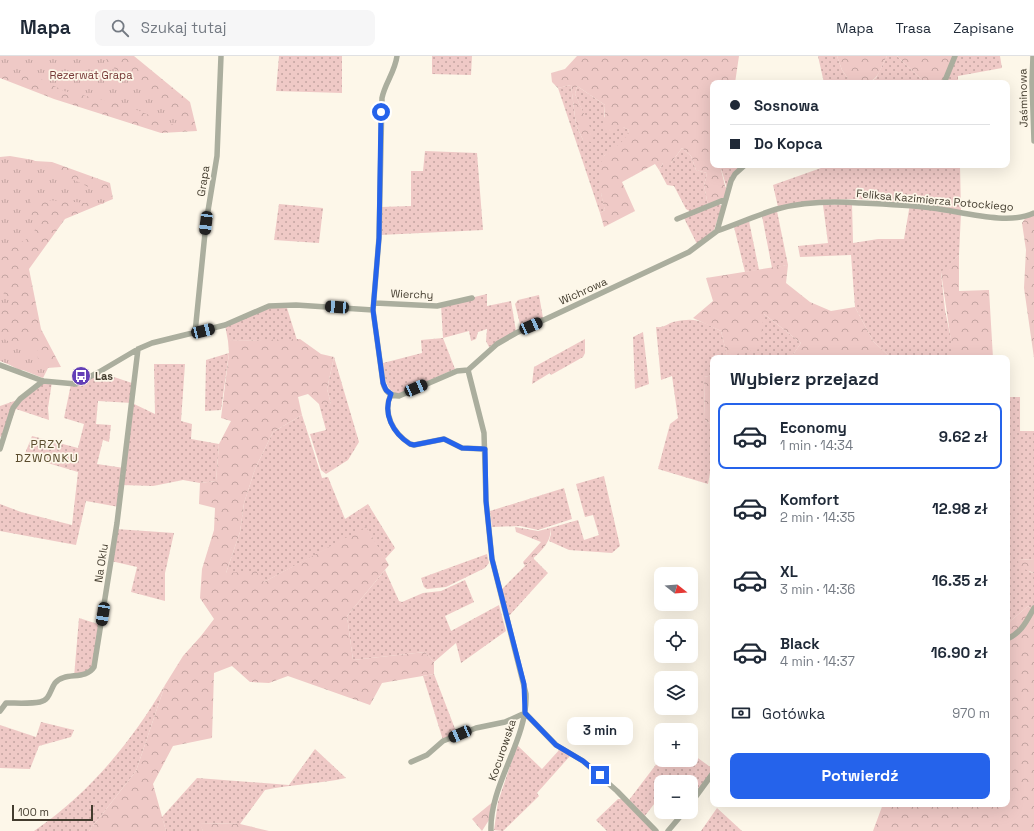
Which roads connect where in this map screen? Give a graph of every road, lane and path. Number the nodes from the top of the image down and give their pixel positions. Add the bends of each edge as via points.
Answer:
1 (221, 56) edge
2 (397, 56) edge
3 (955, 56) edge
4 (1033, 56) edge
5 (945, 80) edge
6 (1034, 141) edge
7 (742, 168) edge
8 (726, 199) junction
9 (1034, 213) edge
10 (677, 219) dead end
11 (717, 231) junction
12 (472, 298) dead end
13 (375, 303) junction
14 (373, 310) junction
15 (195, 333) junction
16 (138, 349) junction
17 (0, 365) edge
18 (468, 370) junction
19 (43, 381) junction
20 (391, 394) junction
21 (0, 449) edge
22 (485, 449) junction
23 (1034, 608) edge
24 (1010, 637) edge
25 (0, 711) edge
26 (525, 713) junction
27 (411, 762) dead end
28 (710, 777) edge
29 (698, 793) edge
30 (678, 819) edge
31 (491, 831) edge
32 (656, 831) edge
33 (668, 831) edge

1 - 15 street, Grapa via 217,156 206,223
2 - 13 street via 396,68 384,88 382,98
3 - 5 street
4 - 6 street, Jaśminowa
7 - 8 street via 735,174
8 - 10 street
8 - 11 street
9 - 11 street, Feliksa Kazimierza Potockiego via 1026,217 1003,218 895,205 858,202 818,203 776,209
11 - 18 street, Wichrowa via 669,263 516,333 497,344
12 - 13 street, Wierchy via 437,306
13 - 14 street
14 - 15 street via 275,305 225,325
14 - 20 street via 383,383
15 - 16 street
16 - 19 street via 76,384
16 - 25 street, Na Oklu via 117,524 94,667 84,675 66,677 56,682 46,699 40,702 6,704
17 - 19 street
18 - 20 street, Wichrowa via 457,371 399,396
18 - 22 street, Kocurowska via 483,426
19 - 21 street via 20,399 13,408
20 - 22 street via 387,407 389,421 410,444 444,439 462,448
22 - 26 street, Kocurowska via 486,501 492,559 524,684
23 - 24 street via 1026,624
26 - 27 street via 505,722 476,728 443,741 427,755
26 - 31 street, Kocurowska via 497,796 491,819
26 - 32 street via 556,745 583,761 617,791
28 - 29 street
30 - 33 street

